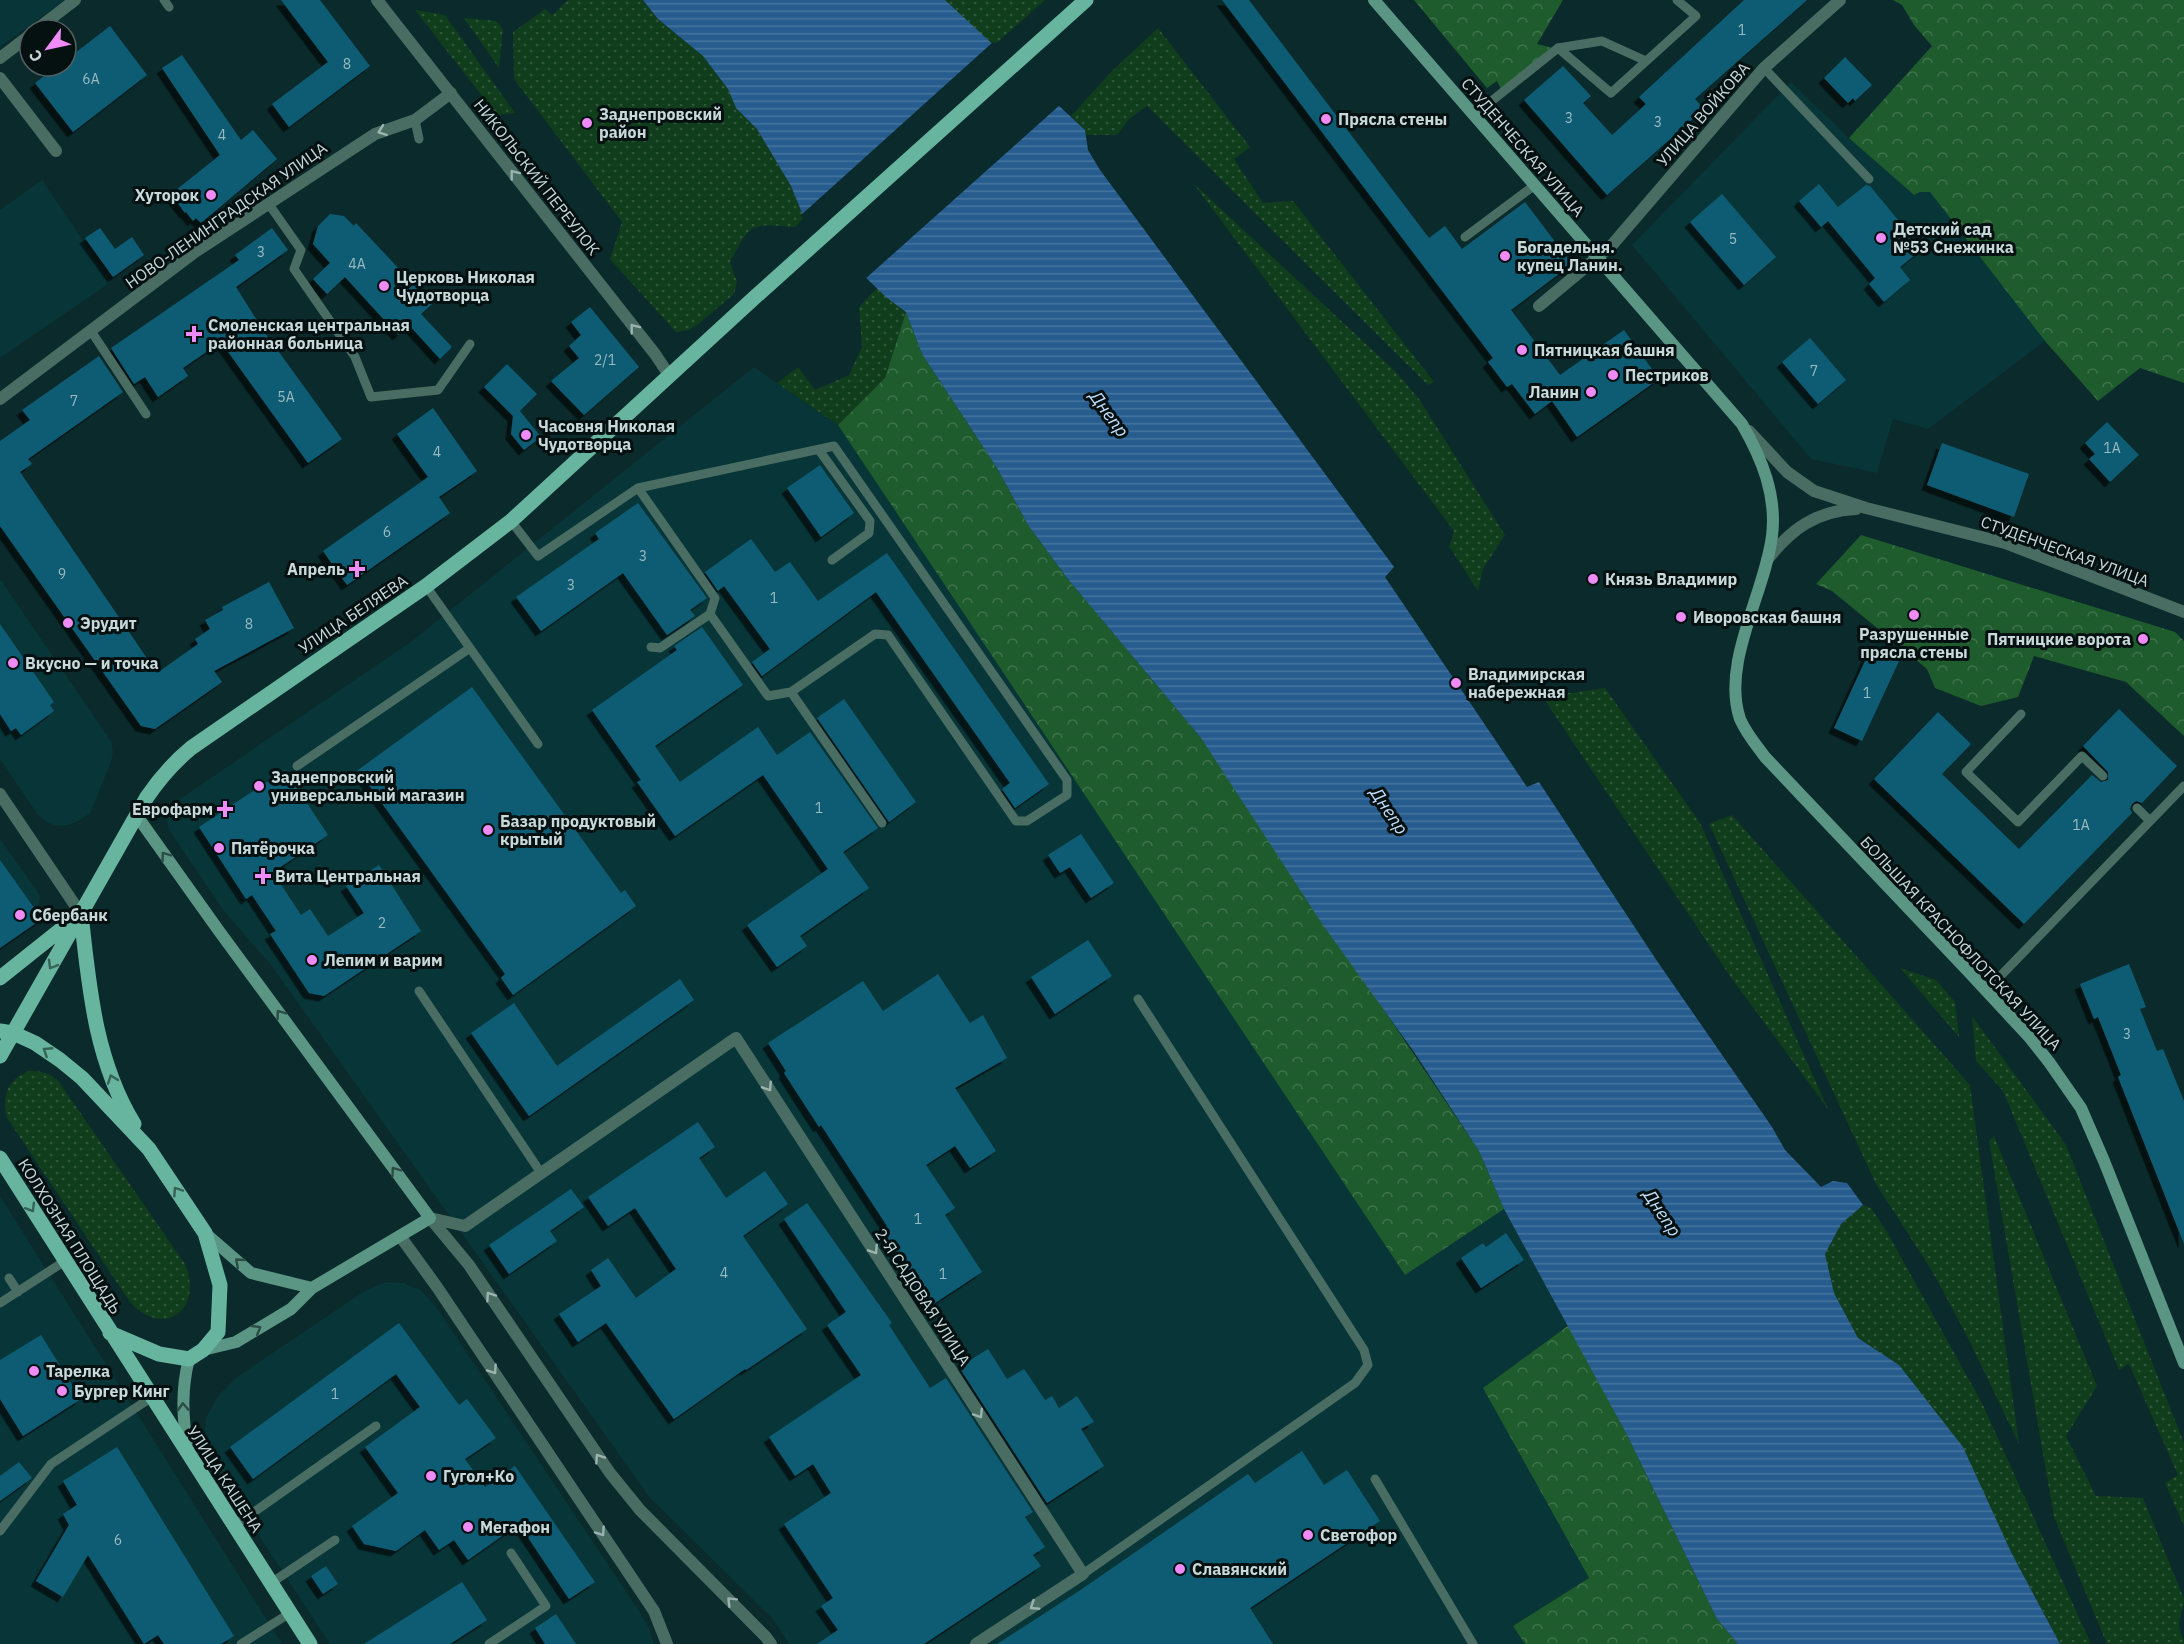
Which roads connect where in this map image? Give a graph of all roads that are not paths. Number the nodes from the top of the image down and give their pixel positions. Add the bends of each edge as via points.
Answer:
1 (75, 0) edge
2 (377, 0) edge
3 (1086, 0) edge
4 (1374, 0) edge
5 (1677, 0) edge
6 (1840, 0) edge
7 (52, 18) edge
8 (18, 44) edge
9 (1558, 48) junction
10 (0, 58) edge
11 (1646, 62) junction
12 (1764, 68) junction
13 (0, 78) edge
14 (451, 93) junction
15 (1474, 115) junction
16 (415, 120) junction
17 (419, 139) dead end
18 (56, 150) dead end
19 (1869, 178) dead end
20 (1535, 185) junction
21 (268, 203) junction
22 (1465, 237) dead end
23 (1599, 258) junction
24 (1539, 306) dead end
25 (91, 331) junction
26 (471, 344) dead end
27 (669, 375) junction
28 (0, 399) edge
29 (146, 414) dead end
30 (1742, 424) junction
31 (819, 450) junction
32 (638, 488) junction
33 (1866, 508) junction
34 (511, 521) junction
35 (832, 560) dead end
36 (1767, 560) junction
37 (426, 586) junction
38 (2183, 609) edge
39 (710, 614) junction
40 (651, 647) dead end
41 (470, 648) junction
42 (791, 692) junction
43 (2021, 714) dead end
44 (538, 744) dead end
45 (297, 766) dead end
46 (2103, 776) dead end
47 (2184, 786) edge
48 (0, 794) edge
49 (2137, 808) dead end
50 (136, 816) junction
51 (2150, 821) junction
52 (882, 824) dead end
53 (81, 914) junction
54 (0, 978) edge
55 (419, 991) dead end
56 (1986, 991) junction
57 (1138, 999) dead end
58 (7, 1032) edge
59 (0, 1056) edge
60 (149, 1149) junction
61 (0, 1158) edge
62 (542, 1173) junction
63 (430, 1218) junction
64 (205, 1233) junction
65 (400, 1236) junction
66 (65, 1261) junction
67 (9, 1278) dead end
68 (312, 1288) junction
69 (18, 1292) junction
70 (0, 1303) edge
71 (110, 1333) junction
72 (203, 1350) junction
73 (189, 1359) junction
74 (2184, 1363) edge
75 (152, 1397) junction
76 (376, 1426) dead end
77 (189, 1456) junction
78 (1376, 1479) dead end
79 (234, 1526) junction
80 (0, 1531) edge
81 (335, 1540) dead end
82 (511, 1553) dead end
83 (1083, 1574) junction
84 (271, 1583) junction
85 (290, 1613) junction
86 (307, 1643) edge
87 (241, 1644) edge
88 (489, 1644) edge
89 (667, 1644) edge
90 (771, 1644) edge
91 (976, 1644) edge
92 (1473, 1644) edge

1 - 7 street
2 - 14 street, НИКОЛЬСКИЙ ПЕРЕУЛОК
3 - 27 main road, УЛИЦА БЕЛЯЕВА
4 - 15 main road, СТУДЕНЧЕСКАЯ УЛИЦА
5 - 11 lane via 1696,16
6 - 12 street, УЛИЦА ВОЙКОВА
8 - 10 street
9 - 11 lane via 1602,41
9 - 11 lane via 1611,93
9 - 15 lane
12 - 19 lane
12 - 23 street, УЛИЦА ВОЙКОВА
13 - 18 street
14 - 16 street, НОВО-ЛЕНИНГРАДСКАЯ УЛИЦА
27 -> 14 street, НИКОЛЬСКИЙ ПЕРЕУЛОК
15 - 20 main road, СТУДЕНЧЕСКАЯ УЛИЦА
16 - 17 lane
16 -> 21 street, НОВО-ЛЕНИНГРАДСКАЯ УЛИЦА via 375,134
20 - 22 lane
20 - 23 main road, СТУДЕНЧЕСКАЯ УЛИЦА
21 - 25 street, НОВО-ЛЕНИНГРАДСКАЯ УЛИЦА via 195,252
21 - 26 lane via 301,250 294,269 356,357 371,397 438,390
23 - 24 street, УЛИЦА ВОЙКОВА
23 - 30 main road, СТУДЕНЧЕСКАЯ УЛИЦА
25 - 28 street, НОВО-ЛЕНИНГРАДСКАЯ УЛИЦА
25 - 29 lane
27 - 34 main road, УЛИЦА БЕЛЯЕВА
30 - 33 street, СТУДЕНЧЕСКАЯ УЛИЦА via 1787,472 1814,491
30 - 36 main road, СТУДЕНЧЕСКАЯ УЛИЦА via 1769,482 1773,512
31 - 32 lane
31 - 35 lane via 870,521 869,533
31 - 42 lane via 834,446 1067,780 1067,795 1028,821 1016,821 888,635 875,634
32 - 34 lane via 538,556
32 - 39 lane via 715,597
33 - 36 street, СТУДЕНЧЕСКАЯ УЛИЦА via 1840,510 1798,527
33 - 38 street, СТУДЕНЧЕСКАЯ УЛИЦА via 2005,543
34 - 37 main road, УЛИЦА БЕЛЯЕВА
36 - 56 main road, БОЛЬШАЯ КРАСНОФЛОТСКАЯ УЛИЦА via 1735,673 1740,718 1765,757
37 - 41 lane
37 - 50 main road, УЛИЦА БЕЛЯЕВА via 191,748 160,778
39 - 40 lane via 660,648
39 - 42 lane via 768,696
41 - 44 lane
41 - 45 lane
42 - 52 lane
43 - 46 lane via 1966,772 2018,822 2082,756
47 - 51 lane
48 - 53 street
49 - 51 lane
50 - 53 main road, УЛИЦА БЕЛЯЕВА
63 -> 50 main road
51 - 56 lane
53 - 54 main road, УЛИЦА БЕЛЯЕВА
53 -> 58 main road
60 -> 53 main road via 126,1112 103,1054 91,998
55 - 62 lane
56 - 74 main road, БОЛЬШАЯ КРАСНОФЛОТСКАЯ УЛИЦА via 2043,1054 2081,1108
57 - 83 lane via 1364,1350 1368,1365 1355,1383
58 - 59 main road
60 -> 58 main road via 60,1059
64 -> 60 main road
61 -> 66 main road, КОЛХОЗНАЯ ПЛОЩАДЬ
62 - 63 street via 465,1226
62 -> 83 street, 2-Я САДОВАЯ УЛИЦА via 736,1038
63 - 65 main road
90 -> 63 street via 640,1510 610,1473 470,1265
68 -> 64 main road via 251,1273
64 - 72 main road via 220,1285 218,1332
65 - 68 main road
65 -> 89 street via 654,1611
66 - 69 lane
66 - 71 main road, КОЛХОЗНАЯ ПЛОЩАДЬ
67 - 69 lane
72 -> 68 main road via 236,1342 291,1309
69 - 70 lane
71 - 73 main road via 159,1354
71 - 75 main road, УЛИЦА КАШЕНА
72 - 73 main road
77 -> 73 main road via 183,1402
75 - 77 main road, УЛИЦА КАШЕНА
75 - 80 lane via 51,1464
76 - 79 lane
77 - 79 main road, УЛИЦА КАШЕНА
78 - 92 lane
79 - 84 main road, УЛИЦА КАШЕНА
81 - 84 lane
82 - 88 lane via 546,1606
83 -> 91 street
84 - 85 main road, УЛИЦА КАШЕНА
85 - 86 main road, УЛИЦА КАШЕНА
85 - 87 lane

